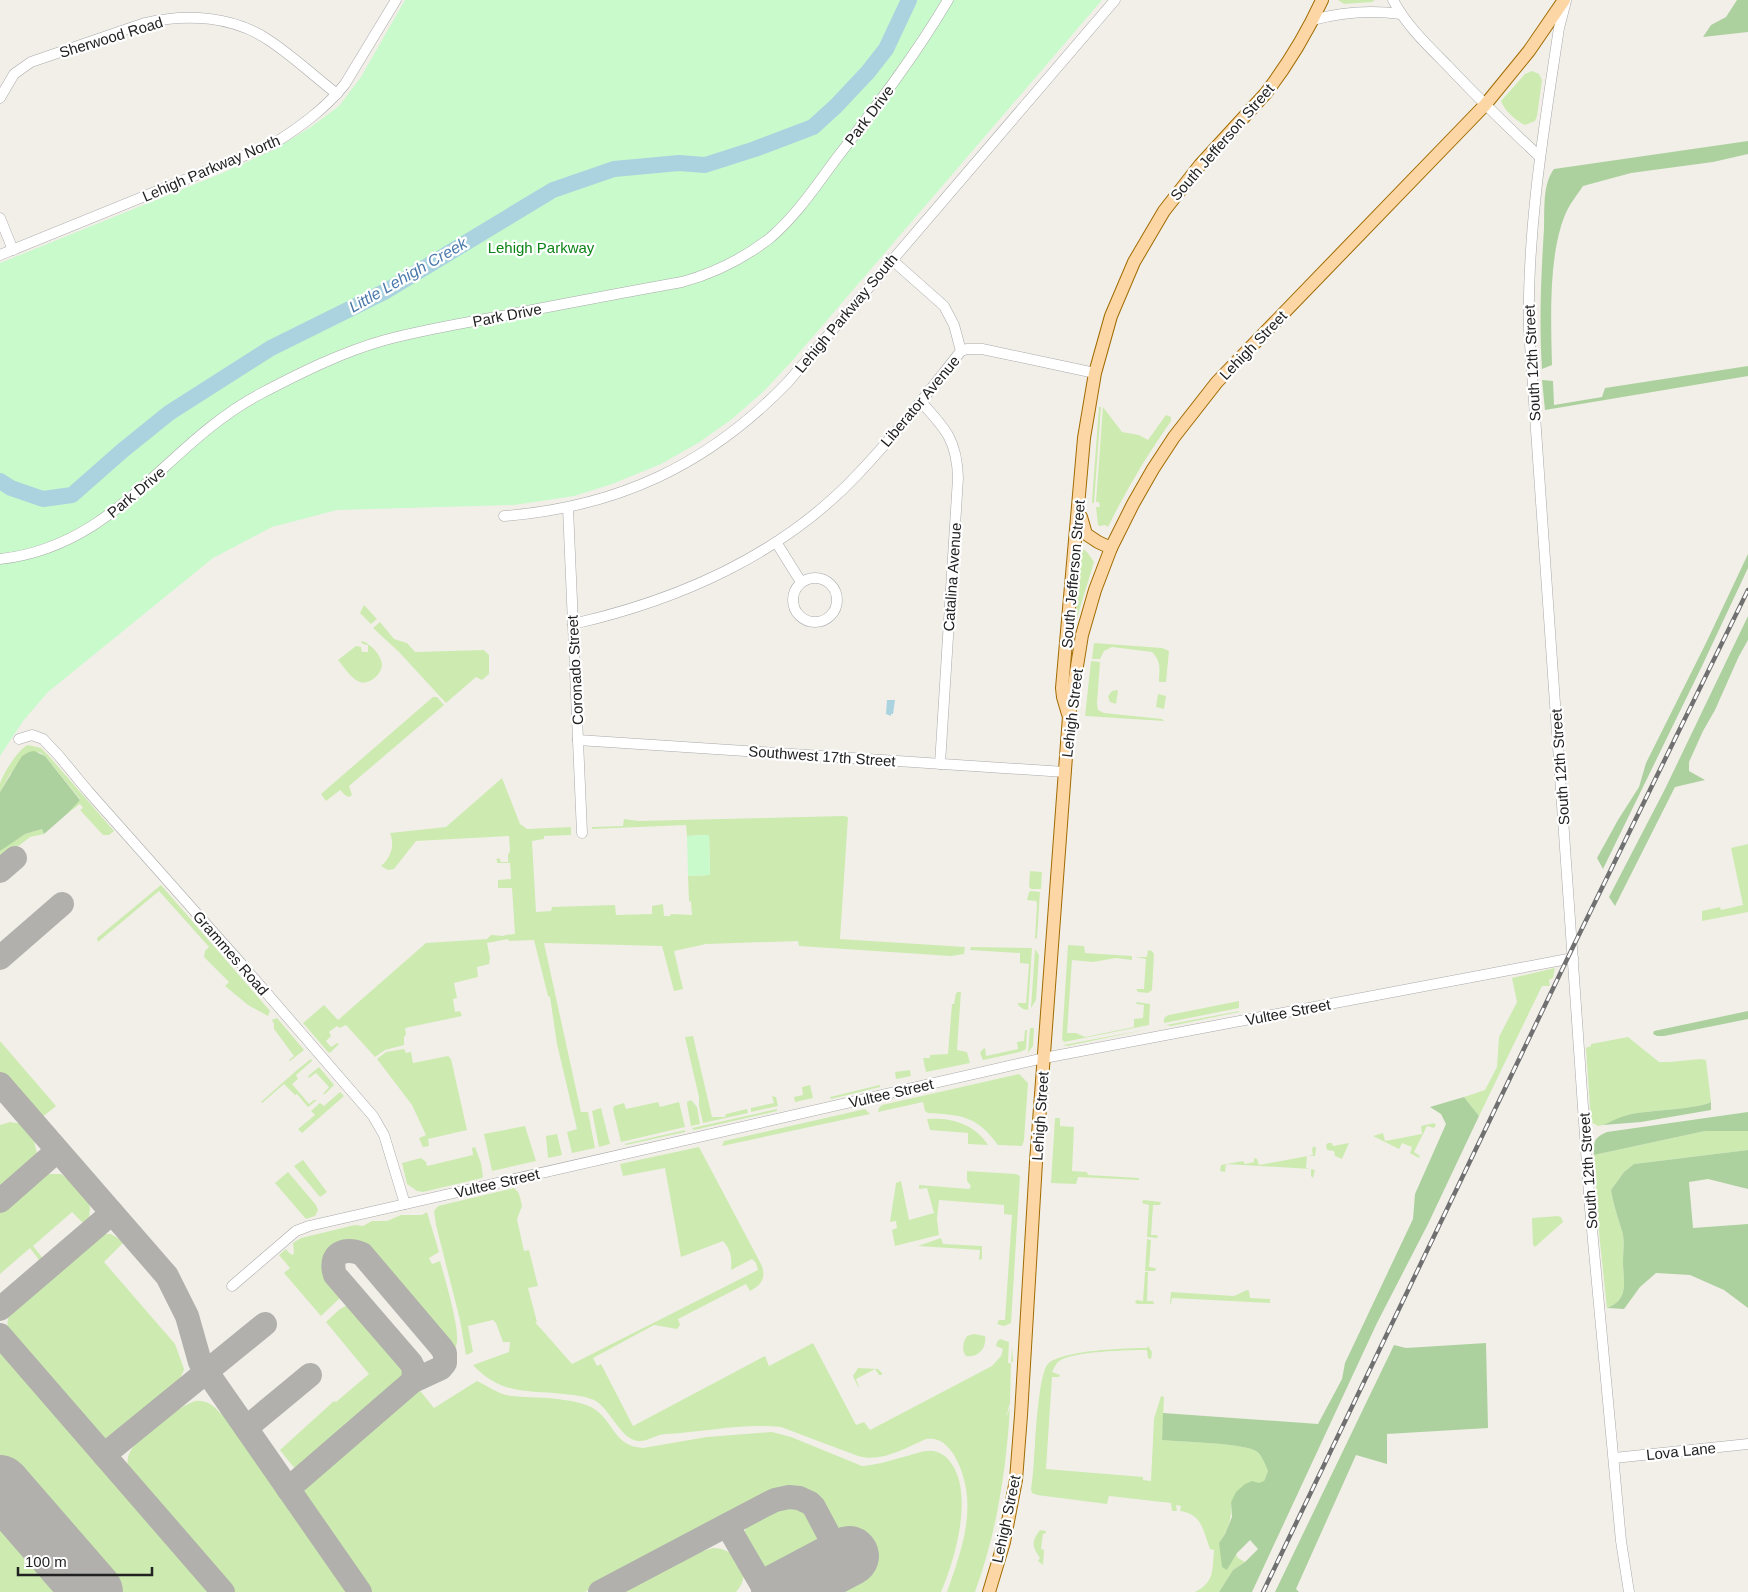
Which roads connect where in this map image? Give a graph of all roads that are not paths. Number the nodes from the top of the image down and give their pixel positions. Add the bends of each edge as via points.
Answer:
1 (396, 0) edge
2 (948, 0) edge
3 (1115, 0) edge
4 (1322, 0) edge
5 (1393, 0) edge
6 (1565, 0) edge
7 (1400, 14) junction
8 (1313, 20) junction
9 (337, 94) junction
10 (0, 98) edge
11 (1485, 105) junction
12 (1540, 157) junction
13 (0, 218) edge
14 (13, 250) junction
15 (0, 255) edge
16 (891, 259) junction
17 (960, 351) junction
18 (1095, 373) junction
19 (921, 402) junction
20 (1080, 490) junction
21 (568, 508) junction
22 (504, 516) dead end
23 (776, 542) junction
24 (1111, 548) junction
25 (0, 559) edge
26 (801, 582) junction
27 (573, 624) junction
28 (1069, 716) junction
29 (19, 739) dead end
30 (578, 740) junction
31 (940, 764) junction
32 (1065, 772) junction
33 (582, 832) dead end
34 (1573, 958) junction
35 (1044, 1058) junction
36 (405, 1204) junction
37 (232, 1286) dead end
38 (1748, 1444) edge
39 (1614, 1458) junction
40 (989, 1592) edge
41 (1629, 1592) edge

1 - 9 street, Lehigh Parkway North
2 - 25 street, Park Drive via 882,100 798,210 772,236 734,262 682,282 415,332 354,350 237,408 97,525 54,546
3 - 16 street, Lehigh Parkway South
4 - 8 main road, South Jefferson Street
5 - 7 street
6 - 11 main road, Lehigh Street
6 - 12 street, South 12th Street
7 - 8 street via 1358,12
7 - 11 street
8 - 18 main road, South Jefferson Street via 1266,93 1181,187 1148,236 1122,289
9 - 10 street, Sherwood Road via 256,33 225,22 193,17 144,23 31,62 14,74
9 - 14 street, Lehigh Parkway North via 306,122 273,144
11 - 12 street
11 - 24 main road, Lehigh Street via 1217,382 1163,454
12 - 34 street, South 12th Street via 1530,247 1529,329
13 - 14 street
14 - 15 street, Lehigh Parkway North
16 - 17 street via 944,306 954,325
16 - 21 street, Lehigh Parkway South via 788,382 730,434 662,476 609,497
17 - 18 street, Liberator Avenue via 982,349
17 - 19 street, Liberator Avenue
18 - 20 main road, South Jefferson Street via 1084,438
19 - 23 street, Liberator Avenue via 858,475 812,516
19 - 31 street, Catalina Avenue via 943,426 958,464
20 - 24 main road, South Jefferson Street via 1086,534
20 - 28 main road, South Jefferson Street via 1062,688
21 - 22 street, Lehigh Parkway South
21 - 27 street, Coronado Street
23 - 26 street
23 - 27 street, Liberator Avenue via 729,570 679,593 644,606
24 - 28 main road, Lehigh Street via 1082,635
26 - 26 street via 792,600 797,613 816,622 829,616 837,604 837,596 830,583 816,578
27 - 30 street, Coronado Street
28 - 32 main road, Lehigh Street
29 - 36 street, Grammes Road via 32,735 43,739 59,756 372,1116 384,1135
30 - 31 street, Southwest 17th Street
30 - 33 street, Coronado Street
31 - 32 street, Southwest 17th Street
32 - 35 main road, Lehigh Street
34 - 35 street, Vultee Street
34 - 39 street, South 12th Street via 1590,1208
35 - 36 street, Vultee Street
35 - 40 main road, Lehigh Street via 1016,1480 1004,1542
36 - 37 street, Vultee Street via 302,1228
38 - 39 street, Lova Lane
39 - 41 street, South 12th Street

